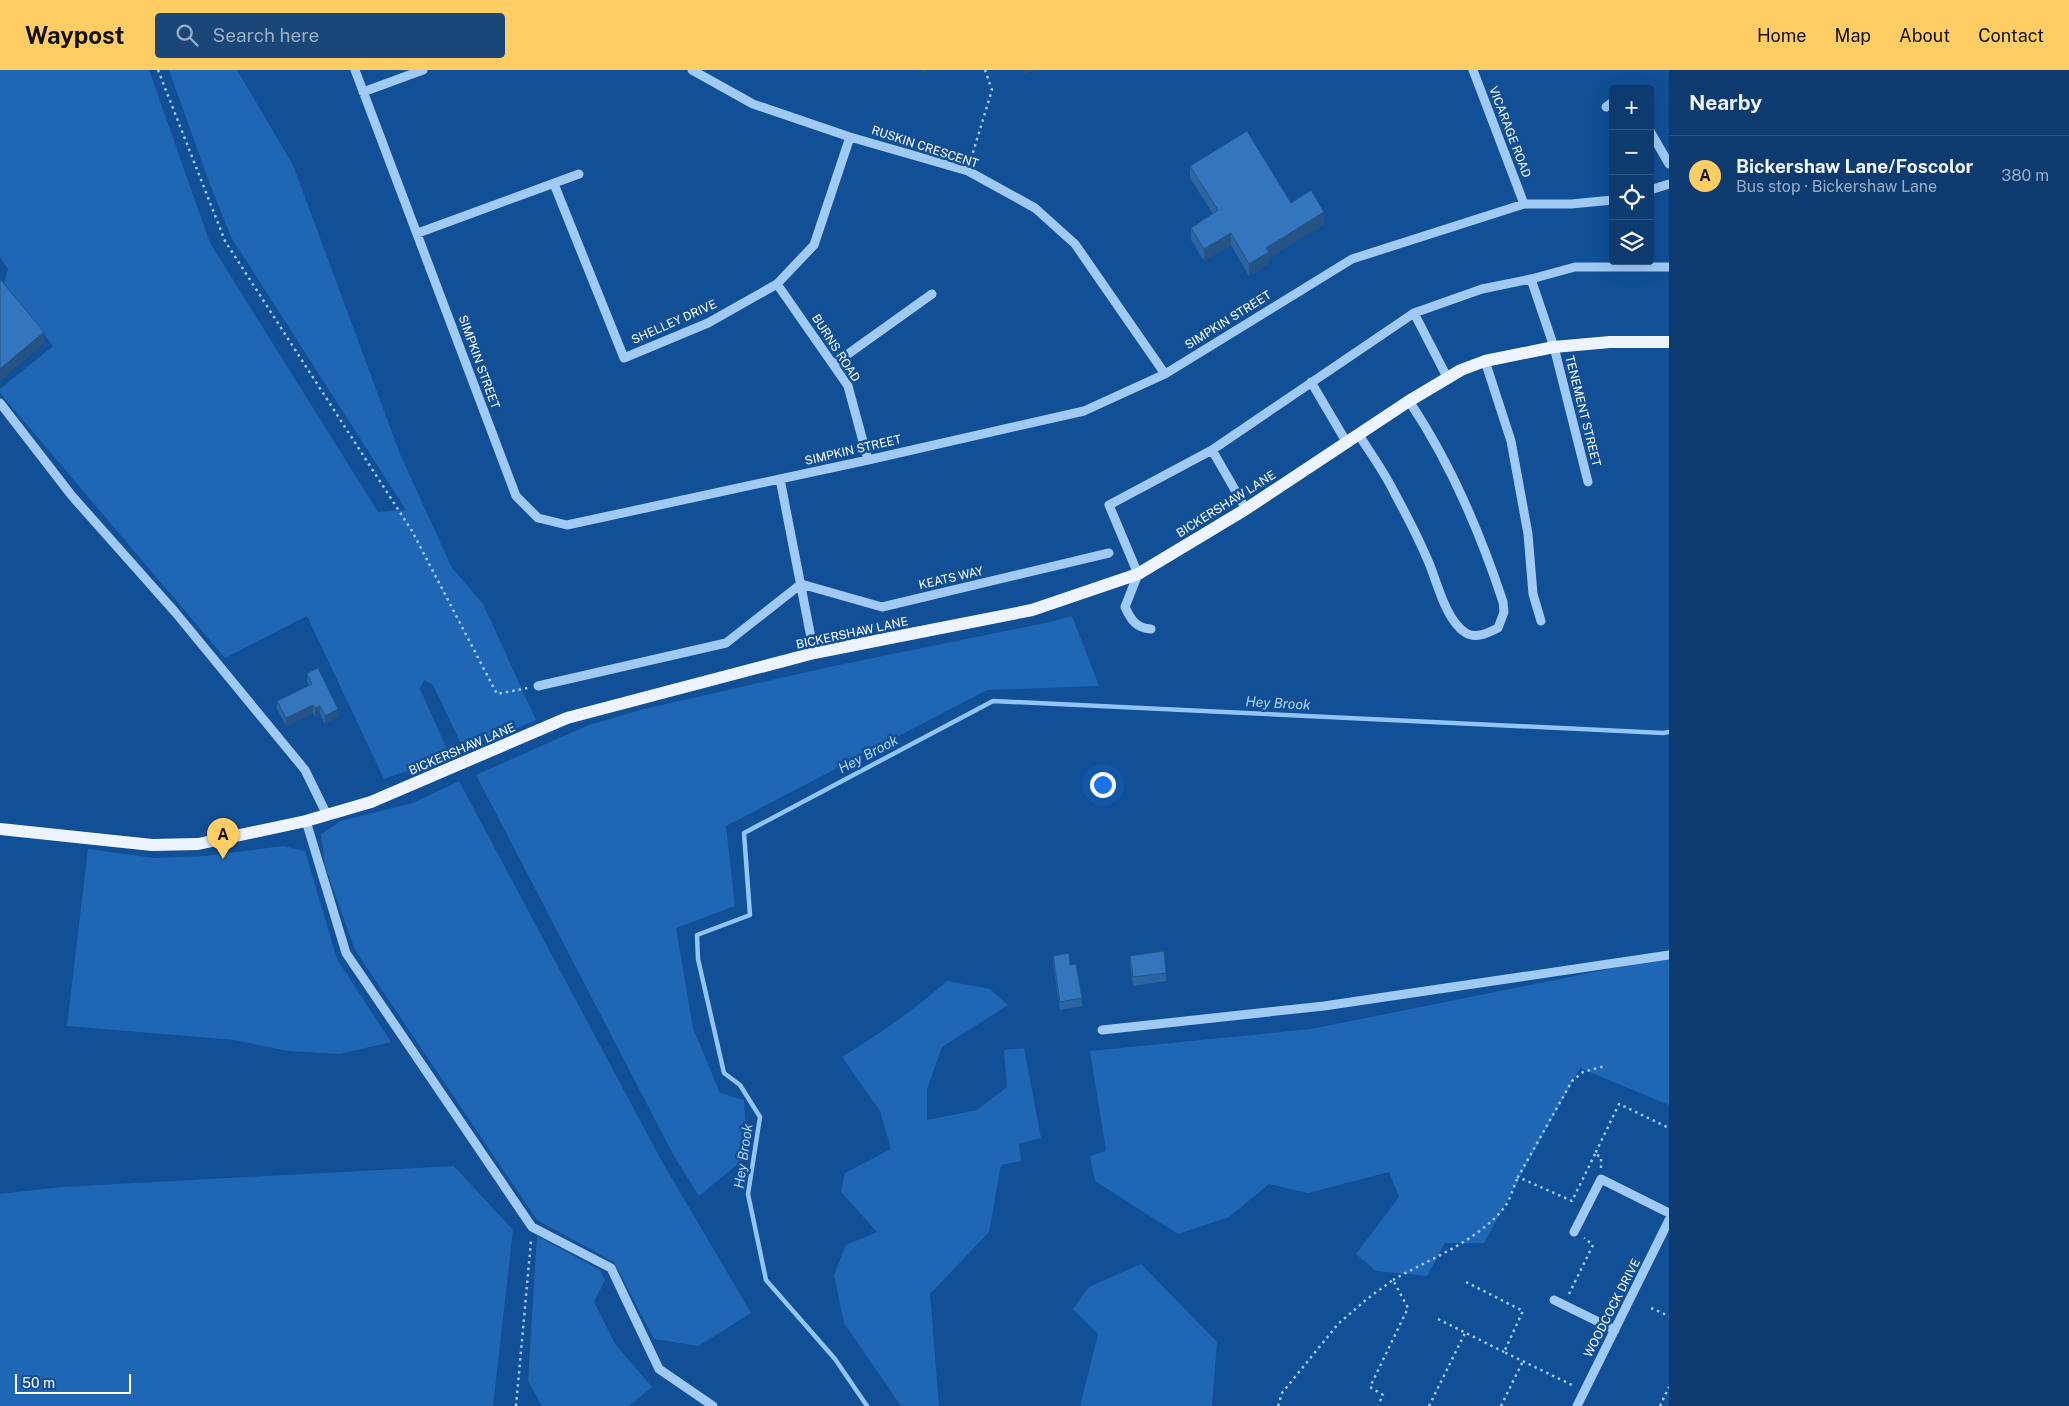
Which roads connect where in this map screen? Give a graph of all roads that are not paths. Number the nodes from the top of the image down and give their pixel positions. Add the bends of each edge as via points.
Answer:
1 (354, 70) edge
2 (423, 70) edge
3 (692, 70) edge
4 (712, 70) edge
5 (1473, 70) edge
6 (715, 82) junction
7 (363, 92) junction
8 (850, 137) junction
9 (1654, 138) edge
10 (1669, 164) edge
11 (579, 174) dead end
12 (554, 184) junction
13 (1669, 184) edge
14 (1654, 189) edge
15 (1609, 200) edge
16 (1524, 204) junction
17 (418, 233) junction
18 (1669, 267) edge
19 (1531, 279) junction
20 (777, 284) junction
21 (932, 294) dead end
22 (1414, 313) junction
23 (1669, 342) edge
24 (1554, 347) junction
25 (1485, 361) junction
26 (834, 364) junction
27 (1165, 374) junction
28 (1447, 377) junction
29 (1311, 382) junction
30 (1408, 401) junction
31 (0, 402) edge
32 (1359, 435) junction
33 (1347, 443) junction
34 (1212, 450) junction
35 (868, 460) junction
36 (780, 480) junction
37 (1588, 482) dead end
38 (1246, 509) junction
39 (1109, 553) dead end
40 (1138, 574) junction
41 (801, 584) junction
42 (1540, 621) dead end
43 (1151, 629) dead end
44 (814, 653) junction
45 (538, 686) road end
46 (327, 815) junction
47 (306, 821) junction
48 (0, 830) edge
49 (1669, 955) edge
50 (1102, 1030) dead end
51 (1669, 1213) edge
52 (1669, 1220) edge
53 (1574, 1232) road end
54 (1665, 1240) edge
55 (1554, 1300) dead end
56 (1615, 1330) junction
57 (713, 1406) edge
58 (1577, 1406) edge

1 - 7 street, SIMPKIN STREET
2 - 7 street
3 - 6 street, RUSKIN CRESCENT
4 - 6 street
5 - 16 street, VICARAGE ROAD
6 - 8 street, RUSKIN CRESCENT via 753,104
7 - 17 street, SIMPKIN STREET
8 - 20 street, SHELLEY DRIVE via 814,245
8 - 27 street, RUSKIN CRESCENT via 968,171 1035,208 1075,244
9 - 10 street
11 - 12 street
12 - 17 street
12 - 20 street, SHELLEY DRIVE via 624,358 708,323
13 - 14 street
15 - 16 street, SIMPKIN STREET
16 - 27 street, SIMPKIN STREET via 1352,259
17 - 36 street, SIMPKIN STREET via 516,496 538,518 567,525
18 - 19 street via 1575,268
19 - 22 street via 1482,288
19 - 24 street, TENEMENT STREET
20 - 26 street, BURNS ROAD
21 - 26 street
22 - 28 street
22 - 29 street
23 - 24 main road, BICKERSHAW LANE via 1610,342
24 - 25 main road, BICKERSHAW LANE
24 - 37 street, TENEMENT STREET
25 - 28 main road, BICKERSHAW LANE
25 - 42 street via 1511,441 1528,534 1533,594
26 - 35 street, BURNS ROAD via 848,386
27 - 35 street, SIMPKIN STREET via 1084,411
28 - 30 main road, BICKERSHAW LANE
29 - 33 street
29 - 34 street
30 - 32 main road, BICKERSHAW LANE
30 - 32 street via 1446,464 1477,533 1503,602 1504,612 1498,628 1474,636 1458,625 1394,491
31 - 46 street via 72,496 175,612 305,770
32 - 33 main road, BICKERSHAW LANE
33 - 38 main road, BICKERSHAW LANE
34 - 38 street
34 - 40 street via 1109,505
35 - 36 street, SIMPKIN STREET
36 - 41 street
38 - 40 main road, BICKERSHAW LANE
39 - 41 street, KEATS WAY via 882,607
40 - 43 street via 1126,607 1132,620 1142,628
40 - 44 main road, BICKERSHAW LANE via 1032,610
41 - 44 street
41 - 45 street via 726,643
44 - 46 main road, BICKERSHAW LANE via 567,718 389,795
46 - 47 main road, BICKERSHAW LANE
47 - 48 main road, BICKERSHAW LANE via 198,844 152,845
47 - 57 street via 346,953 532,1227 611,1268 659,1369
49 - 50 street via 1324,1006
51 - 53 street via 1601,1179
52 - 54 street, WOODCOCK DRIVE
54 - 56 street, WOODCOCK DRIVE
55 - 56 street
56 - 58 street, WOODCOCK DRIVE

